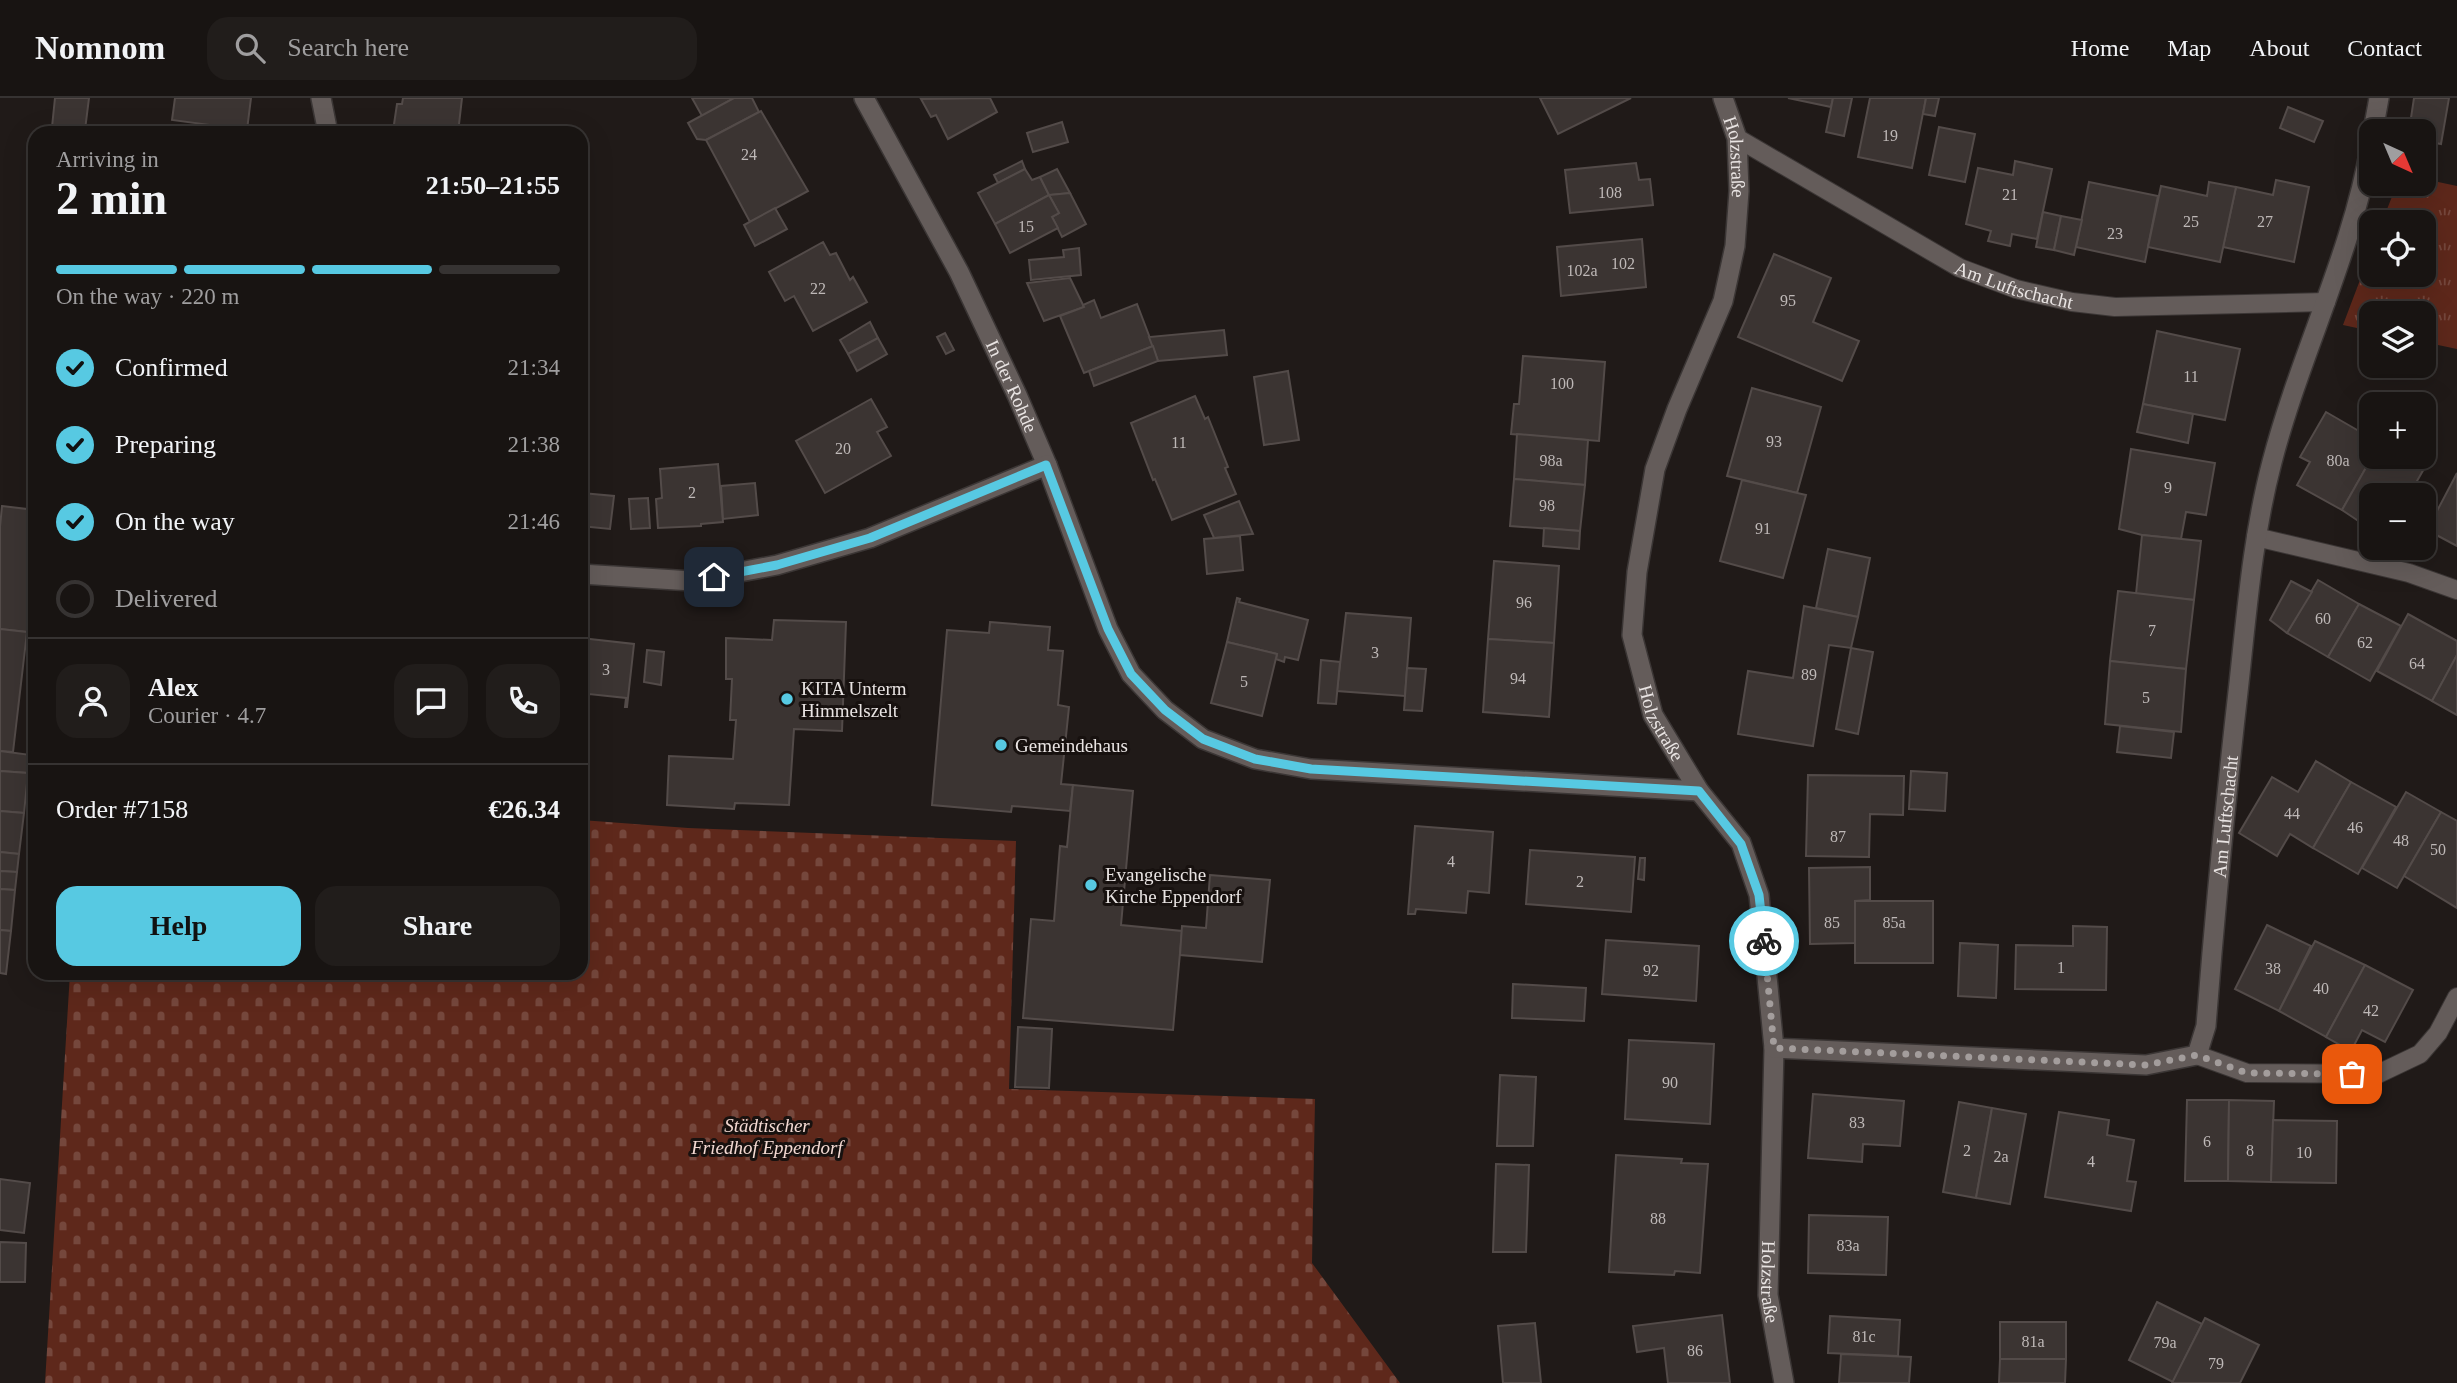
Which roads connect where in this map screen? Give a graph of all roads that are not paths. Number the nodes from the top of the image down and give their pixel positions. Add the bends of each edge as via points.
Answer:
1 (321, 98) edge
2 (864, 98) edge
3 (1723, 98) edge
4 (2379, 98) edge
5 (2375, 119) edge
6 (327, 126) edge
7 (1737, 138) junction
8 (2360, 196) edge
9 (2326, 302) junction
10 (1046, 465) junction
11 (2256, 537) junction
12 (588, 574) edge
13 (2457, 590) edge
14 (1699, 791) junction
15 (2457, 997) edge
16 (1774, 1048) junction
17 (2197, 1055) junction
18 (1784, 1383) edge

1 - 6 street
2 - 10 street, In der Rohde via 959,272
3 - 7 street, Holzstraße
4 - 5 street
7 - 9 lane, Am Luftschacht via 1960,268 2016,289 2115,307
7 - 14 street, Holzstraße via 1735,246 1723,301 1655,469 1637,572 1632,635 1653,715
8 - 9 street, Am Luftschacht
9 - 11 street, Am Luftschacht via 2284,419
10 - 12 street via 870,538 777,565 692,581
10 - 14 street, In der Rohde via 1108,629 1131,674 1165,710 1203,739 1255,759 1311,769
11 - 13 lane via 2409,573
11 - 17 street, Am Luftschacht via 2221,841 2206,1026
14 - 16 street, Holzstraße via 1741,844 1759,895
15 - 17 lane via 2420,1054 2378,1074 2247,1073
16 - 17 street via 2146,1065
16 - 18 street, Holzstraße via 1768,1295

